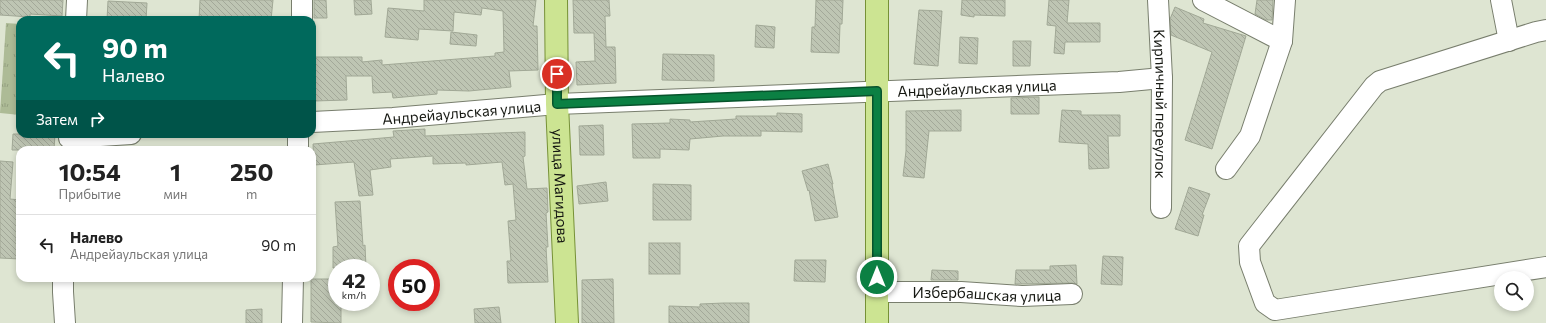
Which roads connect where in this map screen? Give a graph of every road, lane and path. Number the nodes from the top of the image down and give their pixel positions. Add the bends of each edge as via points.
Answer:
1 (77, 0) edge
2 (302, 0) edge
3 (556, 0) edge
4 (877, 0) edge
5 (1158, 0) edge
6 (1203, 0) edge
7 (1285, 0) edge
8 (1501, 0) edge
9 (76, 16) edge
10 (302, 16) edge
11 (1546, 30) edge
12 (1282, 41) junction
13 (1509, 41) junction
14 (1162, 78) junction
15 (877, 91) junction
16 (557, 104) junction
17 (316, 122) edge
18 (96, 138) edge
19 (69, 141) edge
20 (1226, 169) dead end
21 (1161, 208) dead end
22 (1546, 266) edge
23 (64, 282) edge
24 (293, 282) edge
25 (877, 292) junction
26 (1072, 294) dead end
27 (65, 323) edge
28 (292, 323) edge
29 (567, 323) edge
30 (877, 323) edge

1 - 9 street
2 - 10 street
3 - 16 main road, улица Магидова
4 - 15 main road
5 - 14 street, Кирпичный переулок
6 - 12 street
7 - 12 street
8 - 13 street
11 - 13 street
12 - 20 street via 1250,136
13 - 22 street via 1380,81 1374,86 1249,246 1250,262 1265,303 1275,310
14 - 15 street, Андрейаульская улица via 1119,82
14 - 21 street, Кирпичный переулок
15 - 16 street, Андрейаульская улица
15 - 25 main road
16 - 17 street, Андрейаульская улица
16 - 29 main road, улица Магидова
18 - 19 street
23 - 27 street
24 - 28 street
25 - 26 street, Избербашская улица via 961,292 1022,296
25 - 30 main road

